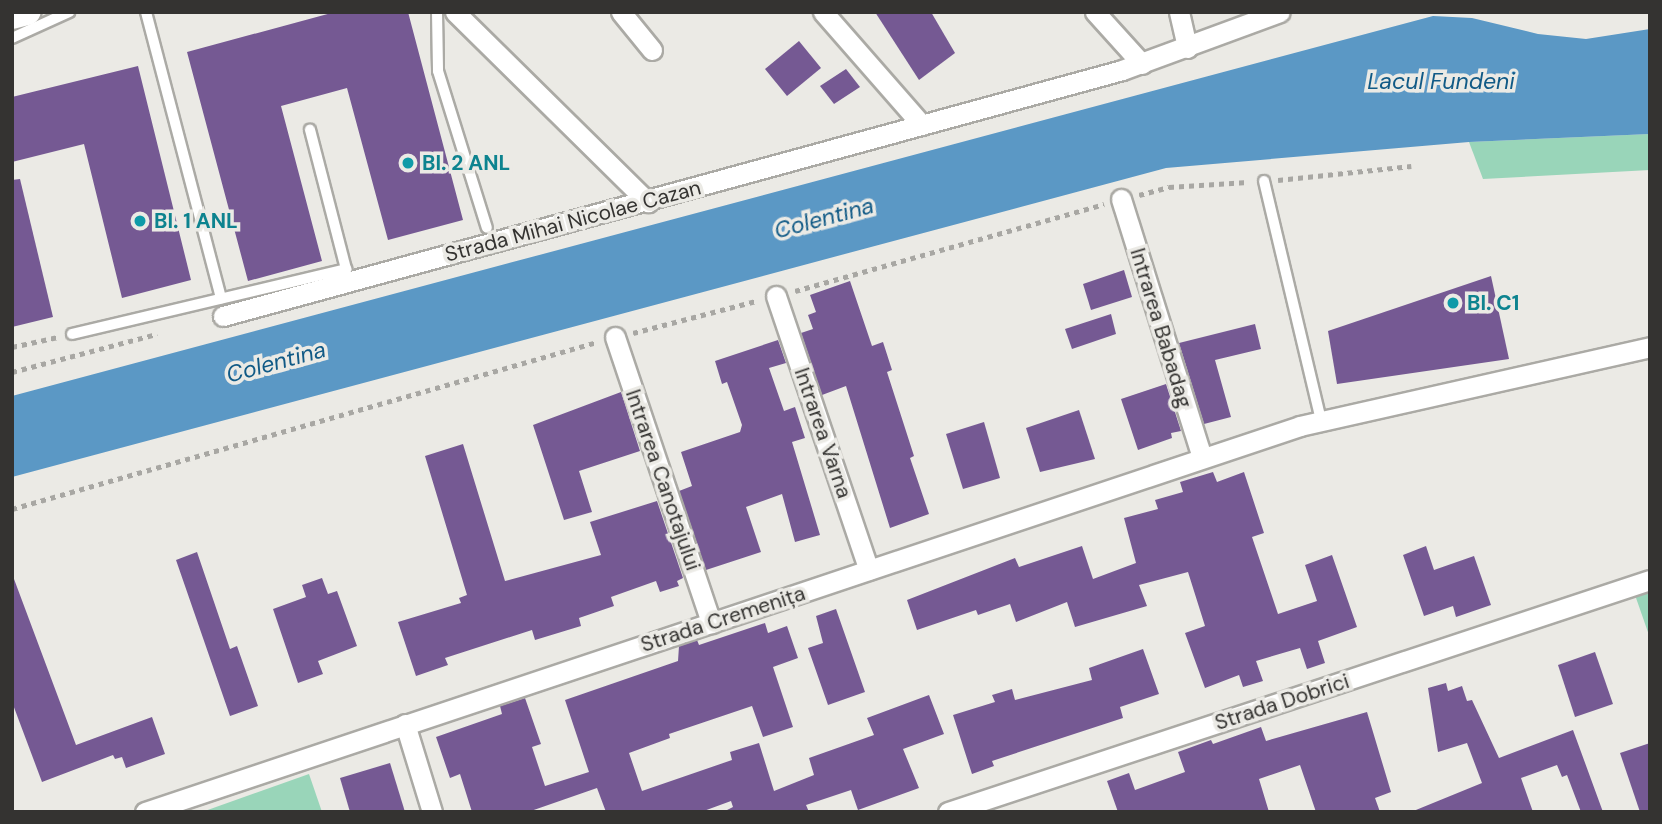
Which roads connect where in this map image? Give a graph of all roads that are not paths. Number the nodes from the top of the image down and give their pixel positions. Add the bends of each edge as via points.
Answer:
1 (27, 12) edge
2 (69, 12) edge
3 (146, 12) edge
4 (437, 12) edge
5 (455, 12) edge
6 (621, 12) edge
7 (823, 12) edge
8 (1095, 12) edge
9 (1180, 12) edge
10 (1280, 12) edge
11 (12, 16) edge
12 (12, 38) edge
13 (1186, 48) junction
14 (652, 50) dead end
15 (1142, 64) junction
16 (922, 125) junction
17 (310, 130) dead end
18 (1264, 181) road end
19 (1121, 199) road end
20 (648, 202) junction
21 (487, 228) dead end
22 (776, 296) road end
23 (222, 307) junction
24 (72, 334) road end
25 (615, 337) road end
26 (1650, 347) edge
27 (1321, 421) junction
28 (1202, 458) junction
29 (869, 570) junction
30 (1650, 579) edge
31 (711, 623) junction
32 (405, 724) junction
33 (145, 812) edge
34 (432, 812) edge
35 (948, 812) edge

1 - 11 street
2 - 12 lane
3 - 23 lane
4 - 21 lane via 438,71
5 - 20 street
6 - 14 street
7 - 16 street
8 - 15 street
9 - 13 street
10 - 13 street, Strada Mihai Nicolae Cazan
13 - 15 street, Strada Mihai Nicolae Cazan
15 - 16 street, Strada Mihai Nicolae Cazan
16 - 20 street, Strada Mihai Nicolae Cazan
17 - 23 lane via 346,269
18 - 27 lane
19 - 28 street, Intrarea Babadag
20 - 23 street, Strada Mihai Nicolae Cazan
22 - 29 street, Intrarea Varna
23 - 24 lane
25 - 31 street, Intrarea Canotajului
26 - 27 street, Strada Cremenița
27 - 28 street, Strada Cremenița
28 - 29 street, Strada Cremenița
29 - 31 street, Strada Cremenița
30 - 35 street, Strada Dobrici
31 - 32 street, Strada Cremenița
32 - 33 street, Strada Cremenița
32 - 34 street

